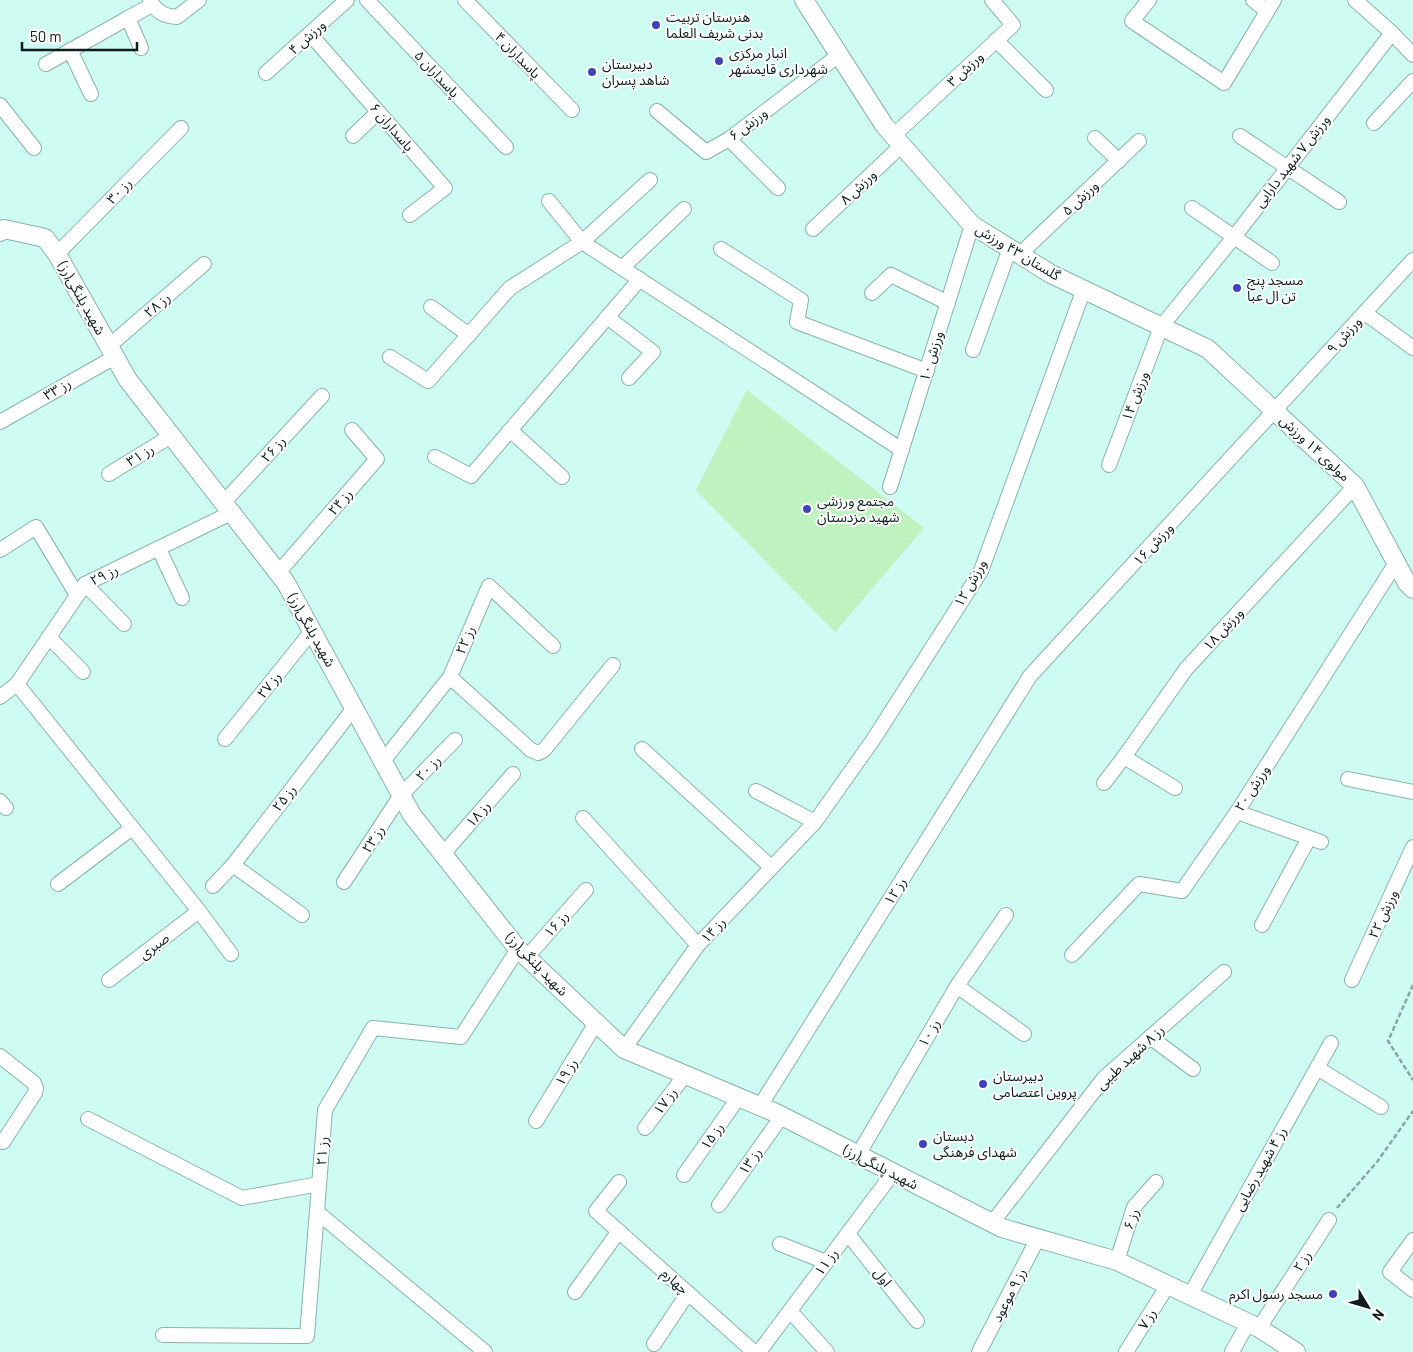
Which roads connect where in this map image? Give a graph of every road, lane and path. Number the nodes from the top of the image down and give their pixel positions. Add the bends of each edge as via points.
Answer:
1 (199, 0) edge
2 (347, 0) edge
3 (367, 0) edge
4 (465, 0) edge
5 (804, 0) edge
6 (992, 0) edge
7 (1149, 0) edge
8 (1253, 0) edge
9 (1355, 0) edge
10 (151, 2) edge
11 (1271, 6) edge
12 (128, 18) junction
13 (1392, 33) junction
14 (310, 34) junction
15 (996, 40) junction
16 (141, 48) dead end
17 (70, 50) junction
18 (839, 54) junction
19 (1413, 55) edge
20 (46, 64) dead end
21 (266, 74) dead end
22 (1413, 81) edge
23 (1046, 90) dead end
24 (91, 94) dead end
25 (0, 105) edge
26 (572, 110) dead end
27 (657, 111) dead end
28 (378, 112) junction
29 (1374, 123) dead end
30 (180, 128) dead end
31 (353, 136) dead end
32 (1240, 136) dead end
33 (1095, 138) dead end
34 (728, 139) junction
35 (898, 140) junction
36 (1140, 142) dead end
37 (506, 147) dead end
38 (34, 148) dead end
39 (1119, 161) junction
40 (1287, 166) junction
41 (650, 180) dead end
42 (778, 188) dead end
43 (549, 201) dead end
44 (1339, 202) dead end
45 (1192, 208) dead end
46 (684, 209) dead end
47 (410, 215) dead end
48 (972, 225) junction
49 (813, 229) dead end
50 (0, 232) edge
51 (1234, 237) junction
52 (582, 242) junction
53 (721, 249) dead end
54 (1015, 251) junction
55 (57, 254) junction
56 (1413, 260) edge
57 (1272, 263) dead end
58 (204, 264) dead end
59 (622, 268) junction
60 (640, 279) junction
61 (1084, 289) junction
62 (872, 293) dead end
63 (948, 303) junction
64 (431, 307) dead end
65 (1365, 313) junction
66 (607, 317) junction
67 (1161, 327) junction
68 (469, 334) junction
69 (1413, 348) edge
70 (973, 350) dead end
71 (112, 352) junction
72 (390, 357) dead end
73 (927, 371) junction
74 (629, 378) dead end
75 (322, 396) dead end
76 (1275, 411) junction
77 (0, 422) edge
78 (352, 430) dead end
79 (510, 430) junction
80 (171, 436) junction
81 (902, 450) junction
82 (436, 457) dead end
83 (1109, 465) dead end
84 (109, 474) dead end
85 (562, 477) dead end
86 (1355, 486) junction
87 (890, 487) dead end
88 (227, 508) junction
89 (158, 549) junction
90 (0, 550) edge
91 (1396, 564) junction
92 (278, 573) junction
93 (1413, 589) edge
94 (81, 590) junction
95 (182, 598) dead end
96 (124, 624) dead end
97 (312, 631) junction
98 (49, 637) junction
99 (553, 646) dead end
100 (613, 665) dead end
101 (83, 672) dead end
102 (1030, 676) joint
103 (450, 677) junction
104 (17, 684) junction
105 (0, 697) edge
106 (354, 708) junction
107 (225, 739) dead end
108 (455, 740) dead end
109 (642, 749) dead end
110 (1124, 757) junction
111 (383, 761) junction
112 (513, 774) dead end
113 (1348, 779) dead end
114 (1104, 783) dead end
115 (1174, 788) dead end
116 (756, 792) dead end
117 (1413, 792) edge
118 (401, 796) junction
119 (1237, 812) junction
120 (583, 818) dead end
121 (815, 822) junction
122 (132, 828) junction
123 (1413, 847) edge
124 (443, 854) junction
125 (233, 864) junction
126 (771, 867) junction
127 (344, 882) dead end
128 (58, 884) dead end
129 (213, 886) dead end
130 (586, 890) dead end
131 (199, 912) junction
132 (1006, 915) dead end
133 (302, 916) dead end
134 (1262, 925) dead end
135 (698, 945) junction
136 (522, 953) junction
137 (231, 954) dead end
138 (1072, 955) dead end
139 (1224, 972) dead end
140 (109, 980) dead end
141 (1352, 980) dead end
142 (1413, 985) edge
143 (957, 986) junction
144 (596, 1023) junction
145 (1024, 1034) dead end
146 (1150, 1037) junction
147 (1331, 1042) dead end
148 (624, 1049) junction
149 (0, 1056) edge
150 (1317, 1068) junction
151 (1193, 1069) dead end
152 (685, 1075) junction
153 (1413, 1080) edge
154 (739, 1097) junction
155 (760, 1106) junction
156 (1381, 1107) dead end
157 (1413, 1111) edge
158 (782, 1116) junction
159 (88, 1119) dead end
160 (536, 1121) dead end
161 (645, 1128) dead end
162 (3, 1142) dead end
163 (858, 1155) junction
164 (893, 1172) junction
165 (684, 1175) dead end
166 (618, 1182) dead end
167 (1156, 1182) dead end
168 (319, 1184) junction
169 (719, 1205) dead end
170 (317, 1212) junction
171 (1329, 1220) joint
172 (992, 1223) junction
173 (619, 1231) junction
174 (848, 1234) junction
175 (1038, 1238) junction
176 (1413, 1240) edge
177 (780, 1244) dead end
178 (1117, 1261) junction
179 (826, 1262) junction
180 (1168, 1285) junction
181 (1413, 1290) edge
182 (575, 1292) dead end
183 (688, 1293) junction
184 (1190, 1295) junction
185 (790, 1311) junction
186 (917, 1321) dead end
187 (1253, 1326) junction
188 (163, 1335) dead end
189 (654, 1344) dead end
190 (486, 1352) edge
191 (754, 1352) edge
192 (759, 1352) edge
193 (827, 1352) edge
194 (979, 1352) edge
195 (1126, 1352) edge
196 (1232, 1352) edge
197 (1296, 1352) edge

1 - 10 street via 177,17 164,16
2 - 14 street, ورزش ۴
3 - 37 street, پاسداران ۵
4 - 26 street, پاسداران ۴
5 - 18 street, گلستان ۴۳ ورزش
6 - 15 street, ورزش ۳ via 1013,25
7 - 11 street via 1132,21 1224,83
8 - 11 street
9 - 13 street
10 - 12 street
12 - 16 street
12 - 17 street
13 - 19 street
13 - 40 street, ورزش ۷ شهید دارایی
14 - 21 street, ورزش ۴
14 - 28 street, پاسداران ۶
15 - 23 street
15 - 35 street, ورزش ۳
17 - 20 street
17 - 24 street
18 - 34 street, ورزش ۶
18 - 35 street, گلستان ۴۳ ورزش via 884,125
22 - 29 street
25 - 38 street
27 - 34 street, ورزش ۶ via 706,152
28 - 31 street
28 - 47 street, پاسداران ۶ via 445,188
30 - 55 street, رز ۳۰
32 - 40 street
33 - 39 street
34 - 42 street
35 - 48 street, گلستان ۴۳ ورزش
35 - 49 street, ورزش ۸
36 - 39 street, ورزش ۵
39 - 54 street, ورزش ۵
40 - 44 street
40 - 51 street, ورزش ۷ شهید دارایی
41 - 52 street
43 - 52 street
45 - 51 street
46 - 59 street
48 - 54 street, گلستان ۴۳ ورزش
48 - 63 street, ورزش ۱۰
50 - 55 street, شهید پلنگی(رز) via 4,229 45,238
51 - 57 street
51 - 67 street, ورزش ۷ شهید دارایی
52 - 59 street
52 - 68 street via 510,288
53 - 73 street via 802,300 797,322
54 - 61 street, گلستان ۴۳ ورزش via 1051,274
54 - 70 street
55 - 71 street, شهید پلنگی(رز)
56 - 65 street, ورزش ۹
58 - 71 street, رز ۲۸
59 - 60 street
60 - 66 street
60 - 81 street
61 - 67 street, گلستان ۴۳ ورزش
61 - 121 street, ورزش ۱۲ via 980,570 873,740
62 - 63 street via 891,275
63 - 73 street, ورزش ۱۰
64 - 68 street
65 - 69 street
65 - 76 street, ورزش ۹
66 - 74 street via 653,352
66 - 79 street
67 - 76 street, گلستان ۴۳ ورزش via 1208,349
67 - 83 street, ورزش ۱۴
68 - 72 street via 428,381
71 - 77 street, رز ۳۳
71 - 80 street, شهید پلنگی(رز) via 128,380
73 - 81 street, ورزش ۱۰
75 - 88 street, رز ۲۶
76 - 86 street, مولوی ۱۴ ورزش
76 - 102 street, ورزش ۱۶
78 - 92 street, رز ۲۴ via 377,459
79 - 82 street via 471,476
79 - 85 street
80 - 84 street, رز ۳۱
80 - 88 street, شهید پلنگی(رز)
81 - 87 street, ورزش ۱۰
86 - 91 street, مولوی ۱۴ ورزش
86 - 110 street, ورزش ۱۸ via 1186,669
88 - 89 street, رز ۲۹
88 - 92 street, شهید پلنگی(رز)
89 - 94 street, رز ۲۹
89 - 95 street
90 - 94 street via 36,527
91 - 93 street, مولوی ۱۴ ورزش
91 - 119 street, ورزش ۲۰
92 - 97 street, شهید پلنگی(رز)
94 - 96 street
94 - 98 street, رز ۲۹
97 - 106 street, شهید پلنگی(رز)
97 - 107 street, رز ۲۷
98 - 101 street
98 - 104 street, رز ۲۹
99 - 103 street, رز ۲۲ via 489,586
100 - 103 street via 544,750 538,753
102 - 155 street, رز ۱۲
103 - 111 street, رز ۲۲
104 - 105 street, رز ۲۹
104 - 122 street
106 - 111 street, شهید پلنگی(رز)
106 - 125 street, رز ۲۵
108 - 118 street, رز ۲۰
109 - 126 street
110 - 114 street, ورزش ۱۸
110 - 115 street
111 - 118 street, شهید پلنگی(رز)
112 - 124 street, رز ۱۸
113 - 117 street
116 - 121 street
118 - 124 street, شهید پلنگی(رز)
118 - 127 street, رز ۲۳
119 - 134 street via 1315,840
119 - 138 street, ورزش ۲۰ via 1182,892 1139,884
120 - 135 street
121 - 126 street, رز ۱۴
122 - 128 street
122 - 131 street
123 - 141 street, ورزش ۲۲
124 - 136 street, شهید پلنگی(رز)
125 - 129 street, رز ۲۵
125 - 133 street
126 - 135 street, رز ۱۴
130 - 136 street, رز ۱۶
131 - 137 street
131 - 140 street, صبری
132 - 143 street, رز ۱۰
135 - 148 street, رز ۱۴
136 - 144 street, شهید پلنگی(رز)
136 - 168 street, رز ۲۱ via 461,1037 373,1028 325,1110
139 - 146 street, رز ۸ شهید طیبی
142 - 153 path via 1388,1041
143 - 145 street
143 - 163 street, رز ۱۰
144 - 148 street, شهید پلنگی(رز)
144 - 160 street, رز ۱۹
146 - 151 street
146 - 172 street, رز ۸ شهید طیبی via 1104,1078
147 - 150 street, رز ۴ شهید رضایی
148 - 152 street, شهید پلنگی(رز)
149 - 162 street via 36,1088
150 - 156 street
150 - 184 street, رز ۴ شهید رضایی
152 - 154 street, شهید پلنگی(رز)
152 - 161 street, رز ۱۷
154 - 155 street, شهید پلنگی(رز)
154 - 165 street, رز ۱۵
155 - 158 street, شهید پلنگی(رز)
157 - 171 path via 1377,1162
158 - 163 street, شهید پلنگی(رز)
158 - 169 street, رز ۱۳
159 - 168 street via 242,1198
163 - 164 street, شهید پلنگی(رز)
164 - 172 street, شهید پلنگی(رز)
164 - 174 street, رز ۱۱
166 - 173 street, چهارم via 596,1211
167 - 178 street, رز ۶ via 1134,1207
168 - 170 street, رز ۲۱
170 - 188 street, رز ۲۱ via 308,1336
170 - 190 street
171 - 187 street, رز ۲
172 - 175 street, شهید پلنگی(رز)
173 - 182 street
173 - 183 street, چهارم
174 - 179 street, رز ۱۱
174 - 186 street, اول
175 - 178 street, شهید پلنگی(رز)
175 - 194 street, رز ۹ موعود
176 - 181 street via 1390,1272
177 - 179 street
178 - 180 street, شهید پلنگی(رز)
179 - 185 street, رز ۱۱
180 - 184 street, شهید پلنگی(رز)
180 - 195 street, رز ۷
183 - 189 street
183 - 191 street, چهارم
184 - 187 street, شهید پلنگی(رز)
185 - 192 street, رز ۱۱
185 - 193 street
187 - 196 street, رز ۲
187 - 197 street, شهید پلنگی(رز)

